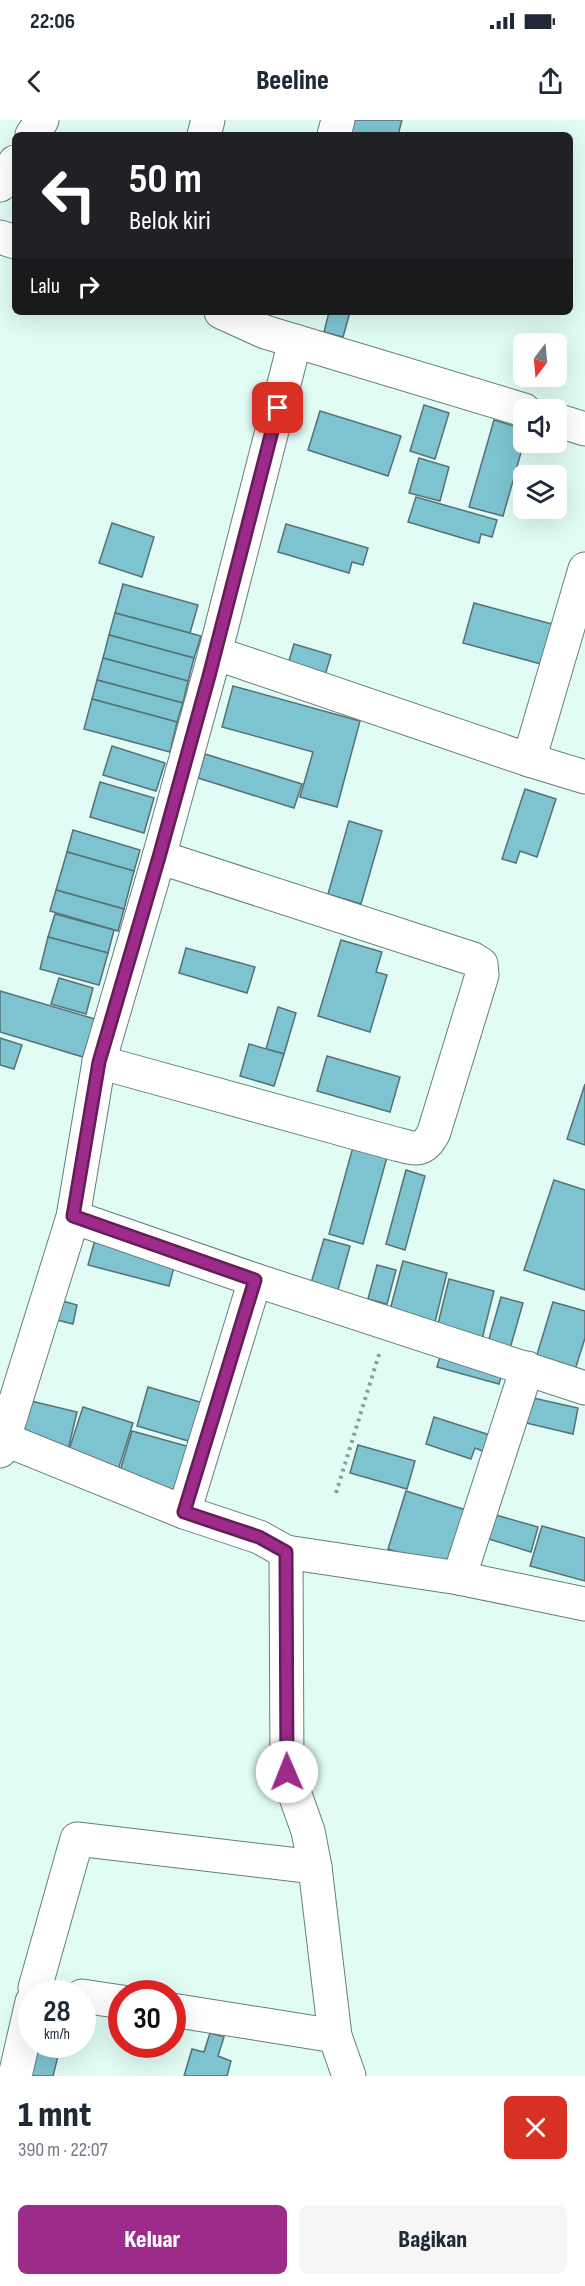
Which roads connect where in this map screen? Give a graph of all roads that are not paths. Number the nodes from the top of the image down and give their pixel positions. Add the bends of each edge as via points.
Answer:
1 (12, 167) edge
2 (0, 185) edge
3 (232, 315) edge
4 (277, 328) edge
5 (513, 407) edge
6 (567, 423) edge
7 (585, 429) edge
8 (585, 569) edge
9 (215, 653) junction
10 (529, 760) junction
11 (585, 777) edge
12 (159, 857) junction
13 (99, 1062) junction
14 (73, 1216) junction
15 (255, 1280) junction
16 (527, 1368) junction
17 (585, 1388) edge
18 (2, 1445) edge
19 (184, 1512) junction
20 (286, 1552) junction
21 (459, 1578) junction
22 (585, 1604) edge
23 (315, 1868) junction
24 (37, 1980) edge
25 (186, 2012) edge
26 (335, 2036) junction
27 (19, 2058) edge
28 (15, 2076) edge
29 (349, 2076) edge

1 - 2 street
3 - 4 street
4 - 5 street
4 - 9 street
6 - 7 street
8 - 10 street
9 - 10 street
9 - 12 street
10 - 11 street
12 - 13 street
12 - 13 street via 473,959 481,964 482,975 434,1132 419,1149
13 - 14 street
14 - 15 street
14 - 18 street
15 - 16 street
15 - 19 street
16 - 17 street
16 - 21 street
18 - 19 street
19 - 20 street via 259,1537
20 - 21 street
20 - 23 street via 287,1772 308,1831
21 - 22 street
23 - 24 street via 77,1839
23 - 26 street
25 - 26 street
26 - 29 street
27 - 28 street

